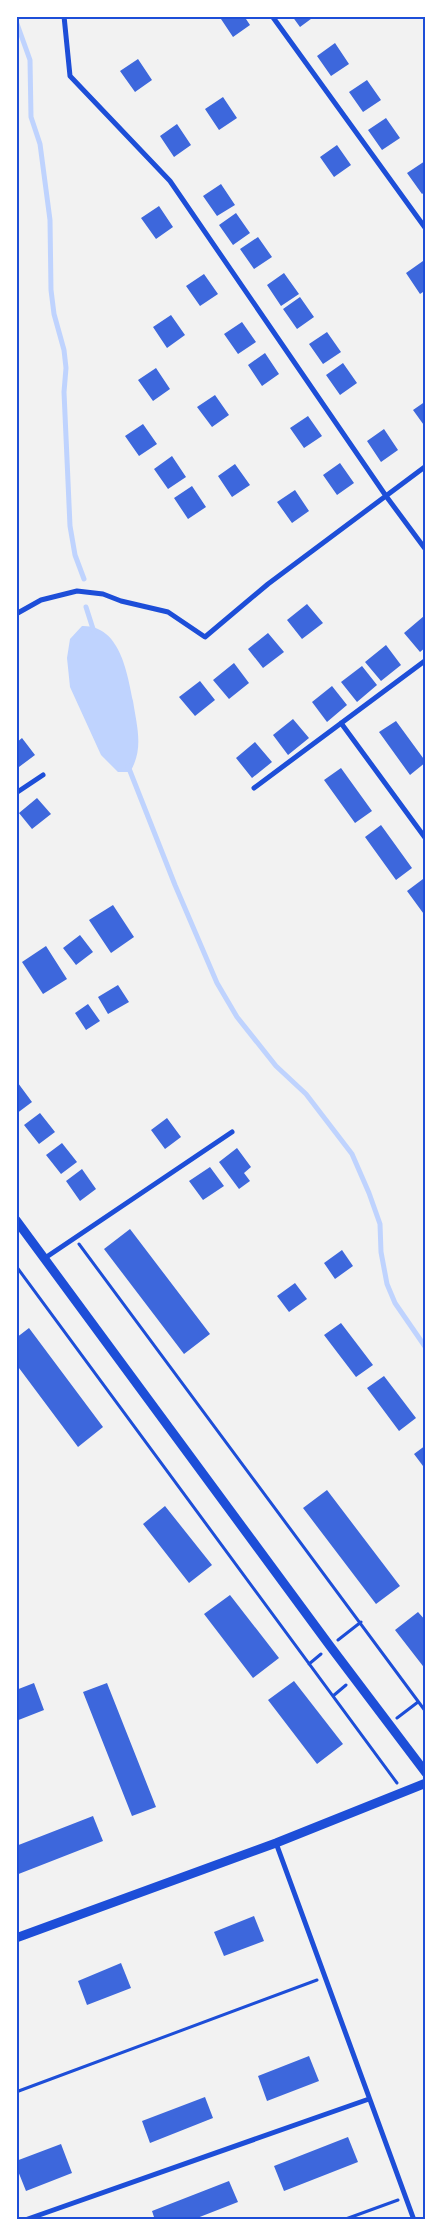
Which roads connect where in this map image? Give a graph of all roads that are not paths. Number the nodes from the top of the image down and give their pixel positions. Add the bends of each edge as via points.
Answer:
1 (64, 16) edge
2 (272, 16) edge
3 (425, 225) edge
4 (426, 466) edge
5 (386, 496) junction
6 (426, 550) edge
7 (16, 614) edge
8 (426, 660) edge
9 (341, 724) junction
10 (43, 775) dead end
11 (254, 788) dead end
12 (16, 793) edge
13 (426, 839) edge
14 (232, 1132) dead end
15 (16, 1220) edge
16 (44, 1258) junction
17 (426, 1773) edge
18 (426, 1783) edge
19 (276, 1843) junction
20 (16, 1938) edge
21 (370, 2099) junction
22 (25, 2220) edge
23 (414, 2220) edge

1 - 5 street via 70,76 170,181
2 - 3 street
4 - 5 street
5 - 6 street
5 - 7 street via 268,584 205,637 168,612 103,594 77,591 41,600
8 - 9 street
9 - 11 street
9 - 13 street
10 - 12 street
14 - 16 street
15 - 16 main road
16 - 17 main road
18 - 19 main road
19 - 20 main road
19 - 21 street
21 - 22 street
21 - 23 street

